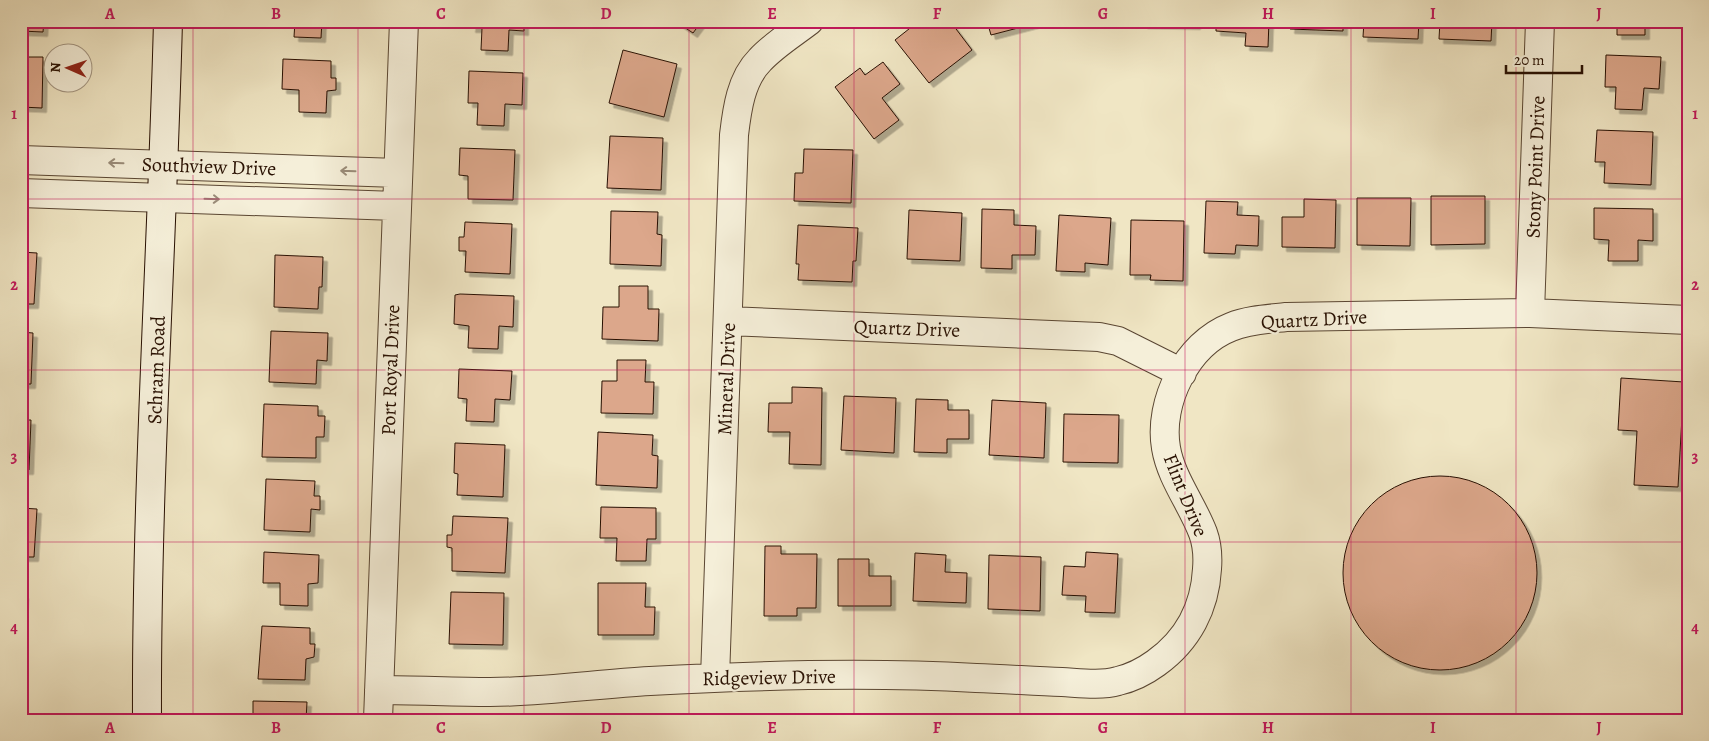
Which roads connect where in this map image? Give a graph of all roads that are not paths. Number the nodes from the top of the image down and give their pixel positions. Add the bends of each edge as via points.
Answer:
1 (168, 21) edge
2 (404, 21) edge
3 (808, 21) edge
4 (1540, 21) edge
5 (21, 160) edge
6 (164, 164) junction
7 (397, 173) junction
8 (21, 193) edge
9 (163, 197) junction
10 (396, 206) junction
11 (1530, 313) junction
12 (1688, 320) edge
13 (728, 321) junction
14 (1182, 373) junction
15 (1156, 664) joint
16 (716, 678) junction
17 (379, 690) junction
18 (147, 720) edge
19 (378, 720) edge

1 - 6 street, Schram Road
2 - 7 street, Port Royal Drive
3 - 13 street, Mineral Drive via 759,61 746,81 738,105 734,135
4 - 11 street, Stony Point Drive
6 -> 5 street, Southview Drive
7 -> 6 street, Southview Drive
6 - 9 street, Schram Road
7 - 10 street, Port Royal Drive
8 - 9 street, Southview Drive
9 -> 10 street, Southview Drive
9 - 18 street, Schram Road via 151,481
10 - 17 street, Port Royal Drive
11 - 12 street, Quartz Drive
11 - 14 street, Quartz Drive via 1286,317 1258,321 1232,326 1209,339
13 - 14 street, Quartz Drive via 1098,337 1118,341
13 - 16 street, Mineral Drive
14 - 15 street, Flint Drive via 1168,401 1166,448 1172,470 1204,536 1208,558 1206,581 1201,605 1191,626 1176,646
15 - 16 street, Ridgeview Drive via 1116,682 1092,684 944,676
16 - 17 street, Ridgeview Drive via 493,692
17 - 19 street, Port Royal Drive

